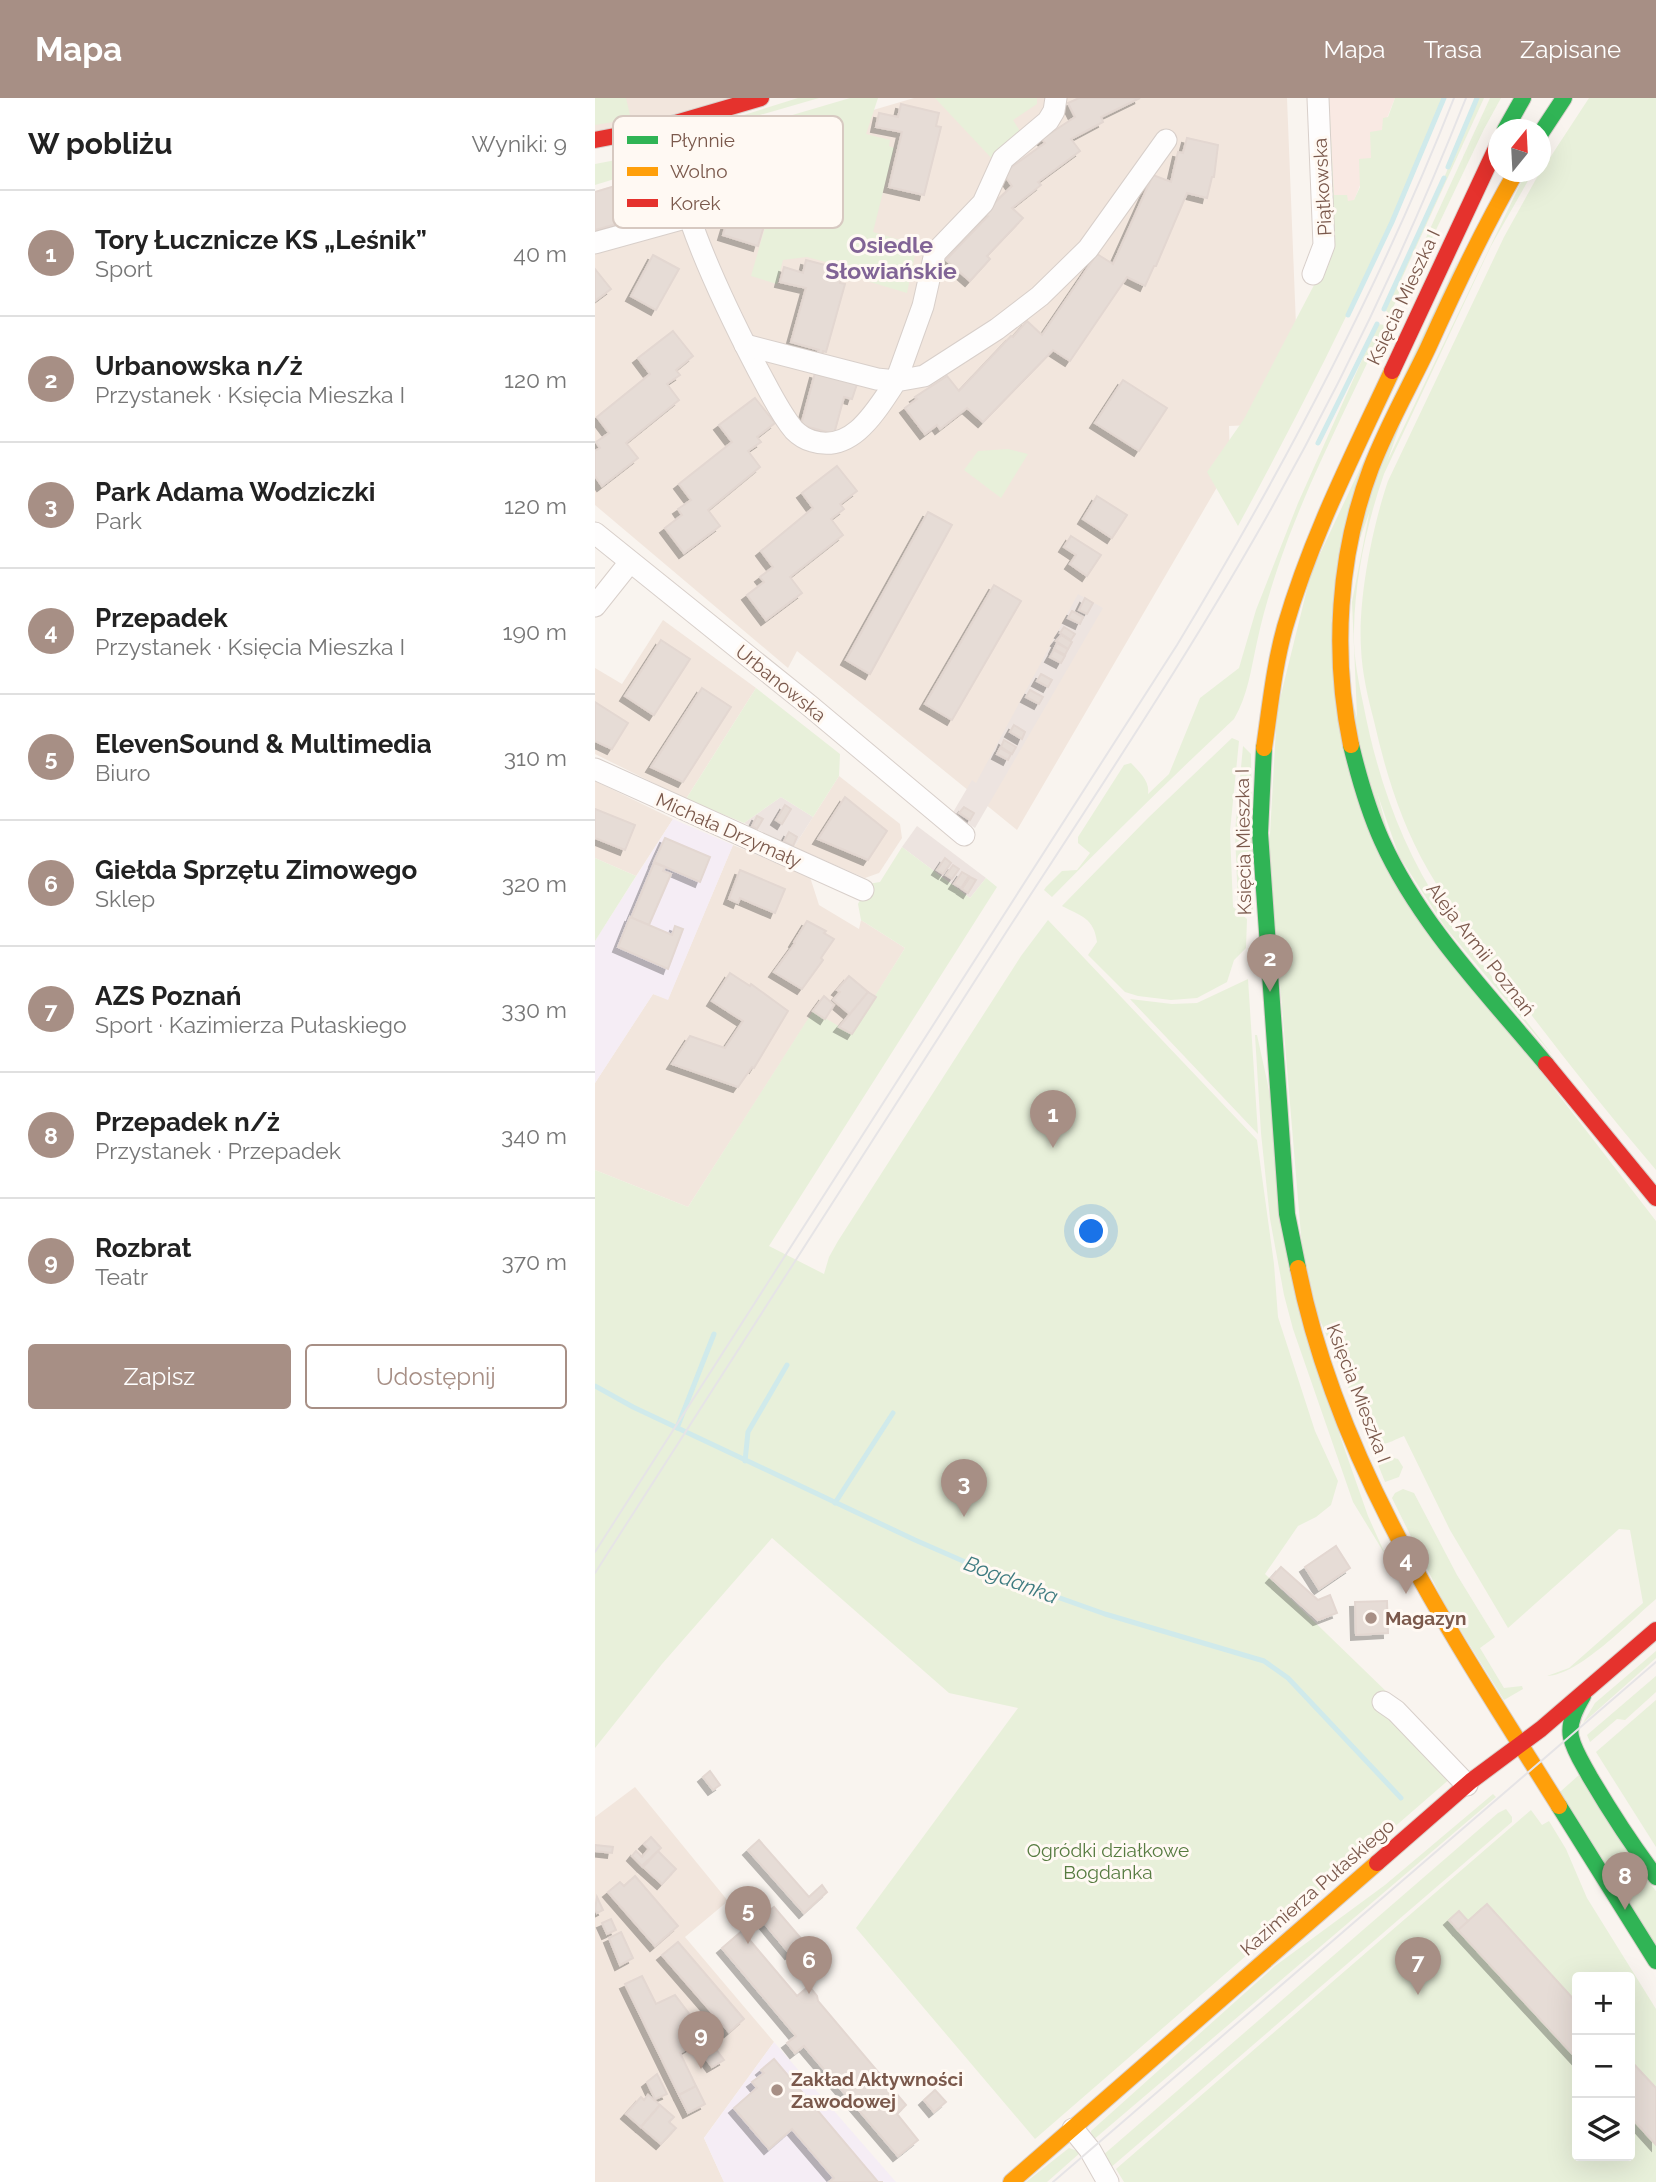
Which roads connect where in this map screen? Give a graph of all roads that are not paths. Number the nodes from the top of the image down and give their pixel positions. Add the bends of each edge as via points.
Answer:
1 (761, 98) edge
2 (1056, 98) edge
3 (1318, 98) edge
4 (1523, 98) edge
5 (1564, 98) edge
6 (700, 116) edge
7 (1511, 119) edge
8 (1550, 119) edge
9 (613, 137) edge
10 (595, 140) edge
11 (1166, 140) dead end
12 (1488, 165) edge
13 (1511, 182) edge
14 (649, 228) edge
15 (693, 228) edge
16 (595, 243) edge
17 (1313, 274) dead end
18 (745, 345) junction
19 (896, 381) junction
20 (595, 533) edge
21 (630, 562) junction
22 (595, 606) edge
23 (595, 769) edge
24 (964, 835) dead end
25 (863, 890) dead end
26 (1656, 1198) edge
27 (1656, 1630) edge
28 (1589, 1689) junction
29 (1383, 1702) dead end
30 (1555, 1717) junction
31 (1521, 1745) junction
32 (1467, 1785) junction
33 (1549, 1790) junction
34 (1656, 1877) edge
35 (1656, 1961) edge
36 (1073, 2129) junction
37 (1011, 2182) edge
38 (1108, 2182) edge

1 - 6 street
2 - 19 street via 1048,121 1003,159 983,203 935,253 923,306
3 - 17 street, Piątkowska via 1324,245
4 - 7 street
5 - 8 street
9 - 10 street
11 - 19 street via 1088,249 1040,296 997,330 924,376
12 - 31 street, Księcia Mieszka I via 1306,561 1272,687 1260,833 1287,1214 1312,1331 1345,1423 1390,1522
13 - 26 street, Aleja Armii Poznań via 1471,255 1366,482 1345,580 1341,678 1354,762 1392,863 1422,911
14 - 16 street
15 - 18 street
18 - 19 street
18 - 19 street via 787,420 812,442 839,441 857,431 874,415
20 - 21 street, Urbanowska
21 - 22 street
21 - 24 street, Urbanowska
23 - 25 street, Michała Drzymały
27 - 28 street, Kazimierza Pułaskiego
28 - 30 street, Kazimierza Pułaskiego
28 - 34 street via 1572,1722 1574,1748
29 - 32 street
30 - 31 street, Kazimierza Pułaskiego
30 - 33 street via 1543,1748
31 - 32 street, Kazimierza Pułaskiego
31 - 33 street, Księcia Mieszka I
32 - 36 street, Kazimierza Pułaskiego
33 - 35 street, Księcia Mieszka I
36 - 37 street, Kazimierza Pułaskiego
36 - 38 street

